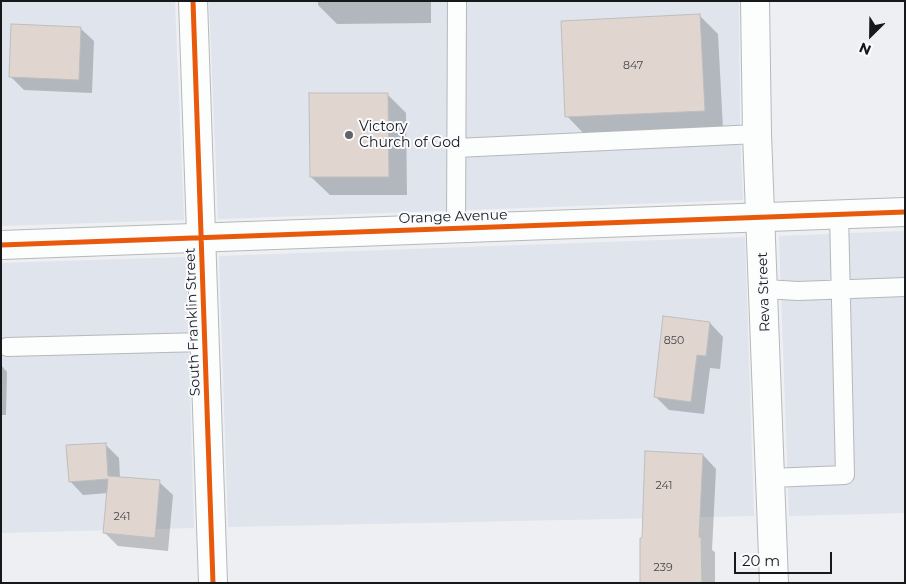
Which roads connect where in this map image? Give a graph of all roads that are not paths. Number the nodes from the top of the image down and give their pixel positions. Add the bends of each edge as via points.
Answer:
1 (192, 1) edge
2 (457, 1) edge
3 (755, 1) edge
4 (757, 134) junction
5 (456, 148) junction
6 (905, 212) edge
7 (840, 214) junction
8 (761, 218) junction
9 (456, 228) junction
10 (202, 238) junction
11 (1, 245) edge
12 (905, 287) edge
13 (764, 289) junction
14 (842, 289) junction
15 (204, 342) junction
16 (7, 347) dead end
17 (770, 478) junction
18 (213, 583) edge
19 (774, 583) edge

1 - 10 street, South Franklin Street
2 - 5 lane
3 - 4 street, Reva Street
4 - 5 lane
4 - 8 street, Reva Street
5 - 9 lane
6 - 7 street, Orange Avenue
7 - 8 street, Orange Avenue
7 - 14 lane
8 - 9 street, Orange Avenue
8 - 13 street, Reva Street
9 - 10 street, Orange Avenue
10 - 11 street, Orange Avenue
10 - 15 street, South Franklin Street
12 - 14 lane
13 - 14 lane
13 - 17 street, Reva Street
14 - 17 lane via 845,474
15 - 16 lane
15 - 18 street, South Franklin Street
17 - 19 street, Reva Street

